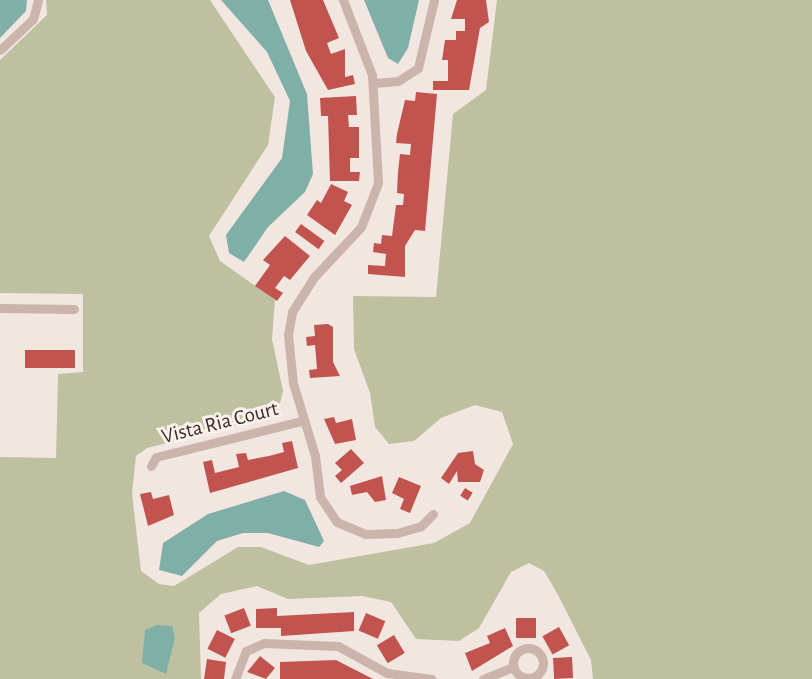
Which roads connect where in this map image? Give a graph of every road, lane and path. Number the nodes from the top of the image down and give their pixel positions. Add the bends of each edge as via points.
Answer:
1 (38, 0) edge
2 (344, 0) edge
3 (434, 0) edge
4 (0, 50) edge
5 (374, 83) junction
6 (0, 308) edge
7 (74, 309) dead end
8 (302, 421) junction
9 (151, 466) dead end
10 (433, 514) dead end
11 (513, 667) junction
12 (538, 677) edge
13 (235, 679) edge
14 (432, 679) edge
15 (483, 679) edge

1 - 4 street via 33,18
2 - 5 street
3 - 5 street via 418,68 406,78
5 - 8 street via 378,169 373,206 352,238 303,290 289,325 292,383
6 - 7 street
8 - 9 street, Vista Ria Court via 156,457
8 - 10 street via 320,497 337,522 365,534 396,533 421,526
11 - 12 street via 523,677
11 - 12 street via 516,653 534,650 542,662
11 - 15 street
13 - 14 street via 246,651 264,643 338,646 387,672

